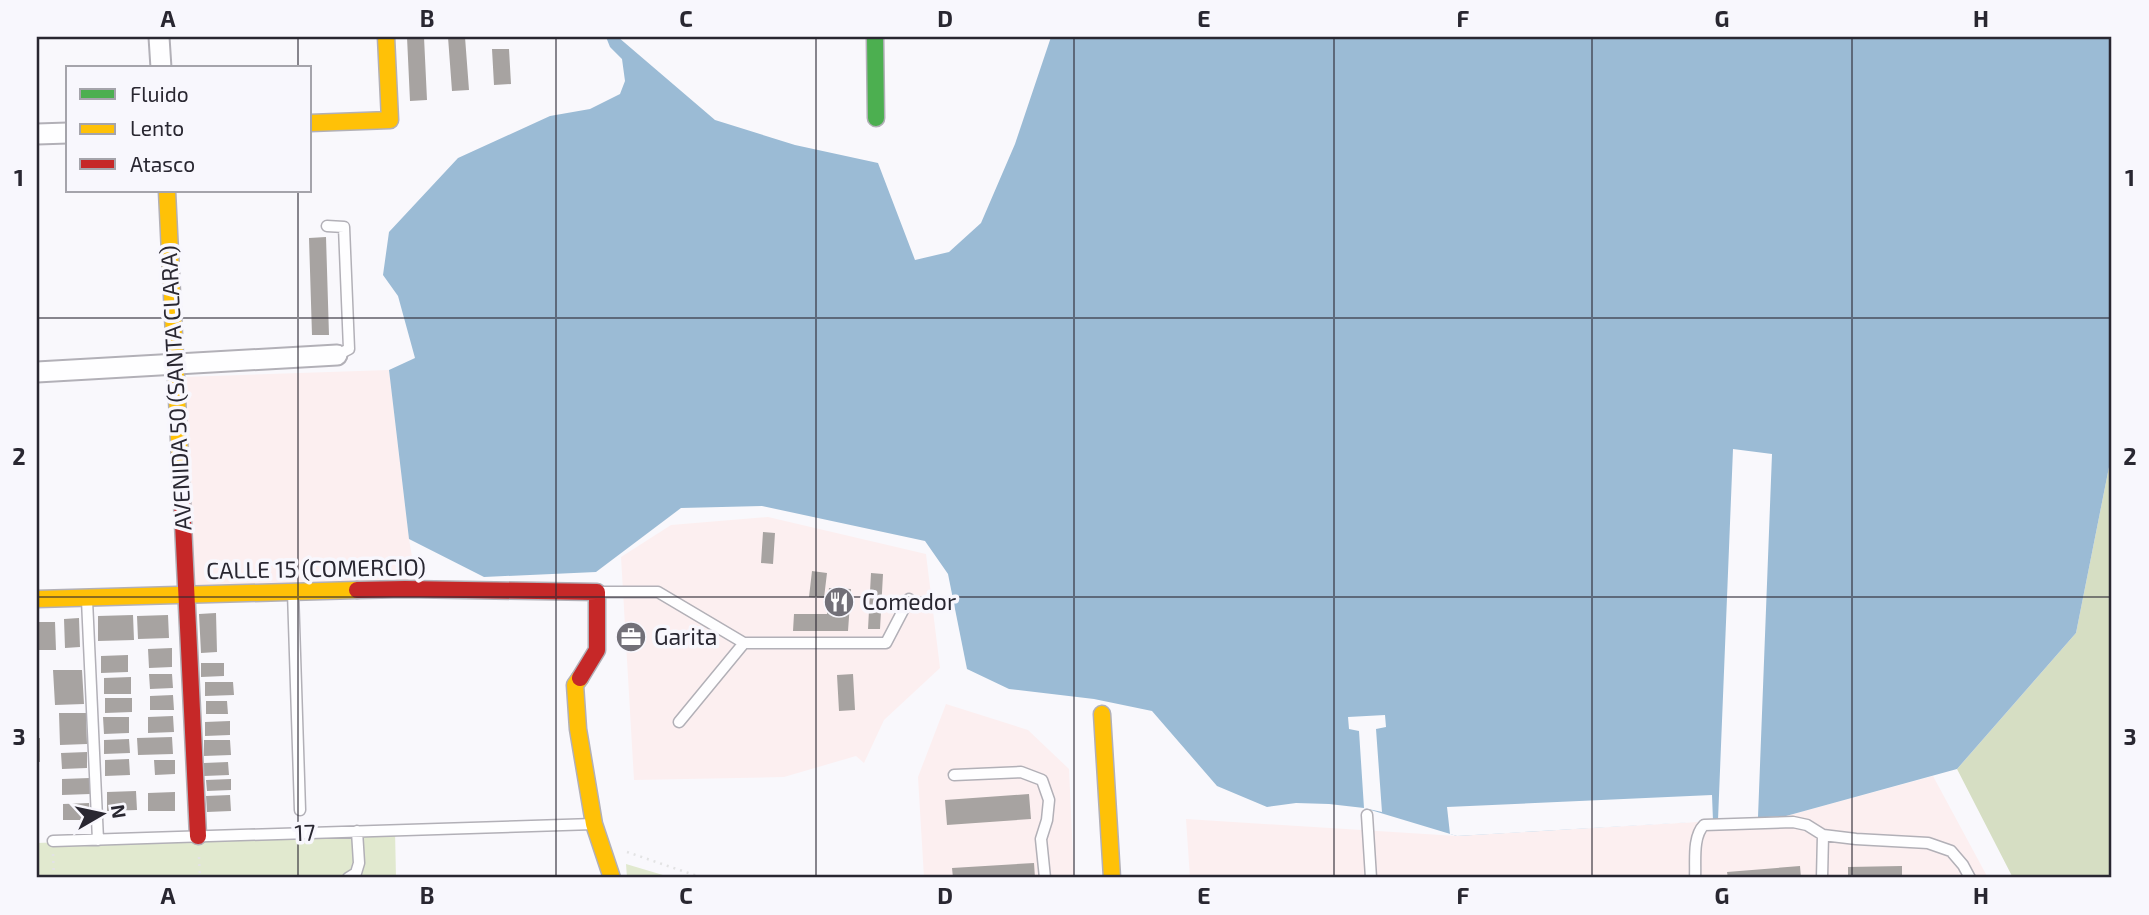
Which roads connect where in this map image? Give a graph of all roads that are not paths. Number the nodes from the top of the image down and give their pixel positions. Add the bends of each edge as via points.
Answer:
1 (159, 37) edge
2 (386, 37) edge
3 (875, 37) edge
4 (161, 66) edge
5 (876, 118) dead end
6 (312, 123) edge
7 (66, 133) edge
8 (37, 134) edge
9 (167, 192) edge
10 (327, 226) dead end
11 (337, 355) joint
12 (175, 365) junction
13 (37, 372) edge
14 (293, 592) junction
15 (597, 592) junction
16 (186, 594) junction
17 (87, 596) junction
18 (37, 599) edge
19 (909, 599) dead end
20 (744, 643) junction
21 (1102, 714) dead end
22 (680, 722) dead end
23 (954, 775) dead end
24 (300, 810) dead end
25 (1367, 815) dead end
26 (594, 824) junction
27 (358, 831) junction
28 (1823, 835) junction
29 (198, 836) junction
30 (98, 840) junction
31 (52, 841) road end
32 (609, 877) edge
33 (348, 878) edge
34 (1045, 878) edge
35 (1112, 878) edge
36 (1371, 878) edge
37 (1695, 878) edge
38 (1822, 878) edge
39 (1970, 878) edge

1 - 4 street
2 - 6 street via 390,120
3 - 5 street
7 - 8 street
9 - 12 street, AVENIDA 50 (SANTA CLARA)
10 - 11 lane via 344,227 349,349
11 - 12 street
12 - 13 street
12 - 16 street, AVENIDA 50 (SANTA CLARA)
14 - 15 street, CALLE 15 (COMERCIO)
14 - 16 street, CALLE 15 (COMERCIO)
14 - 24 lane
15 - 20 lane via 658,592
15 - 26 street via 597,650 575,685
16 - 17 street, CALLE 15 (COMERCIO)
16 - 29 street, AVENIDA 50 (SANTA CLARA)
17 - 18 street, CALLE 15 (COMERCIO)
17 - 30 lane
19 - 20 lane via 886,643
20 - 22 lane
21 - 35 street
23 - 34 lane via 1021,772 1042,780 1049,800 1041,839
25 - 36 lane
26 - 27 lane, 17
26 - 32 street
27 - 29 lane, 17
27 - 33 lane via 359,863
28 - 37 lane via 1793,822 1704,825 1697,839
28 - 38 lane
28 - 39 lane via 1928,843 1951,851
29 - 30 lane, 17
30 - 31 lane, 17

